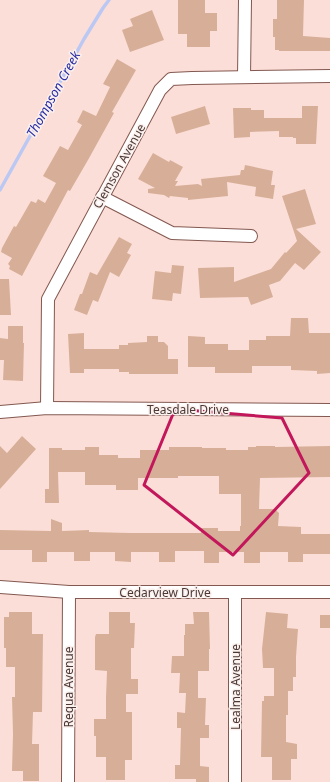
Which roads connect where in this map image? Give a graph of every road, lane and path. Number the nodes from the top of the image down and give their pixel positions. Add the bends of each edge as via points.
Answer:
1 (245, 0) edge
2 (330, 76) edge
3 (244, 77) junction
4 (102, 197) junction
5 (251, 236) dead end
6 (47, 408) junction
7 (330, 410) edge
8 (0, 412) edge
9 (0, 587) edge
10 (69, 592) junction
11 (235, 592) junction
12 (330, 592) edge
13 (68, 782) edge
14 (236, 782) edge

1 - 3 street
2 - 3 street, Clemson Avenue
3 - 4 street, Clemson Avenue via 171,80 160,90
4 - 5 street via 172,233
4 - 6 street, Clemson Avenue via 48,299
6 - 7 street, Teasdale Drive
6 - 8 street, Teasdale Drive
9 - 10 street, Cedarview Drive
10 - 11 street, Cedarview Drive
10 - 13 street, Requa Avenue
11 - 12 street, Cedarview Drive
11 - 14 street, Lealma Avenue

